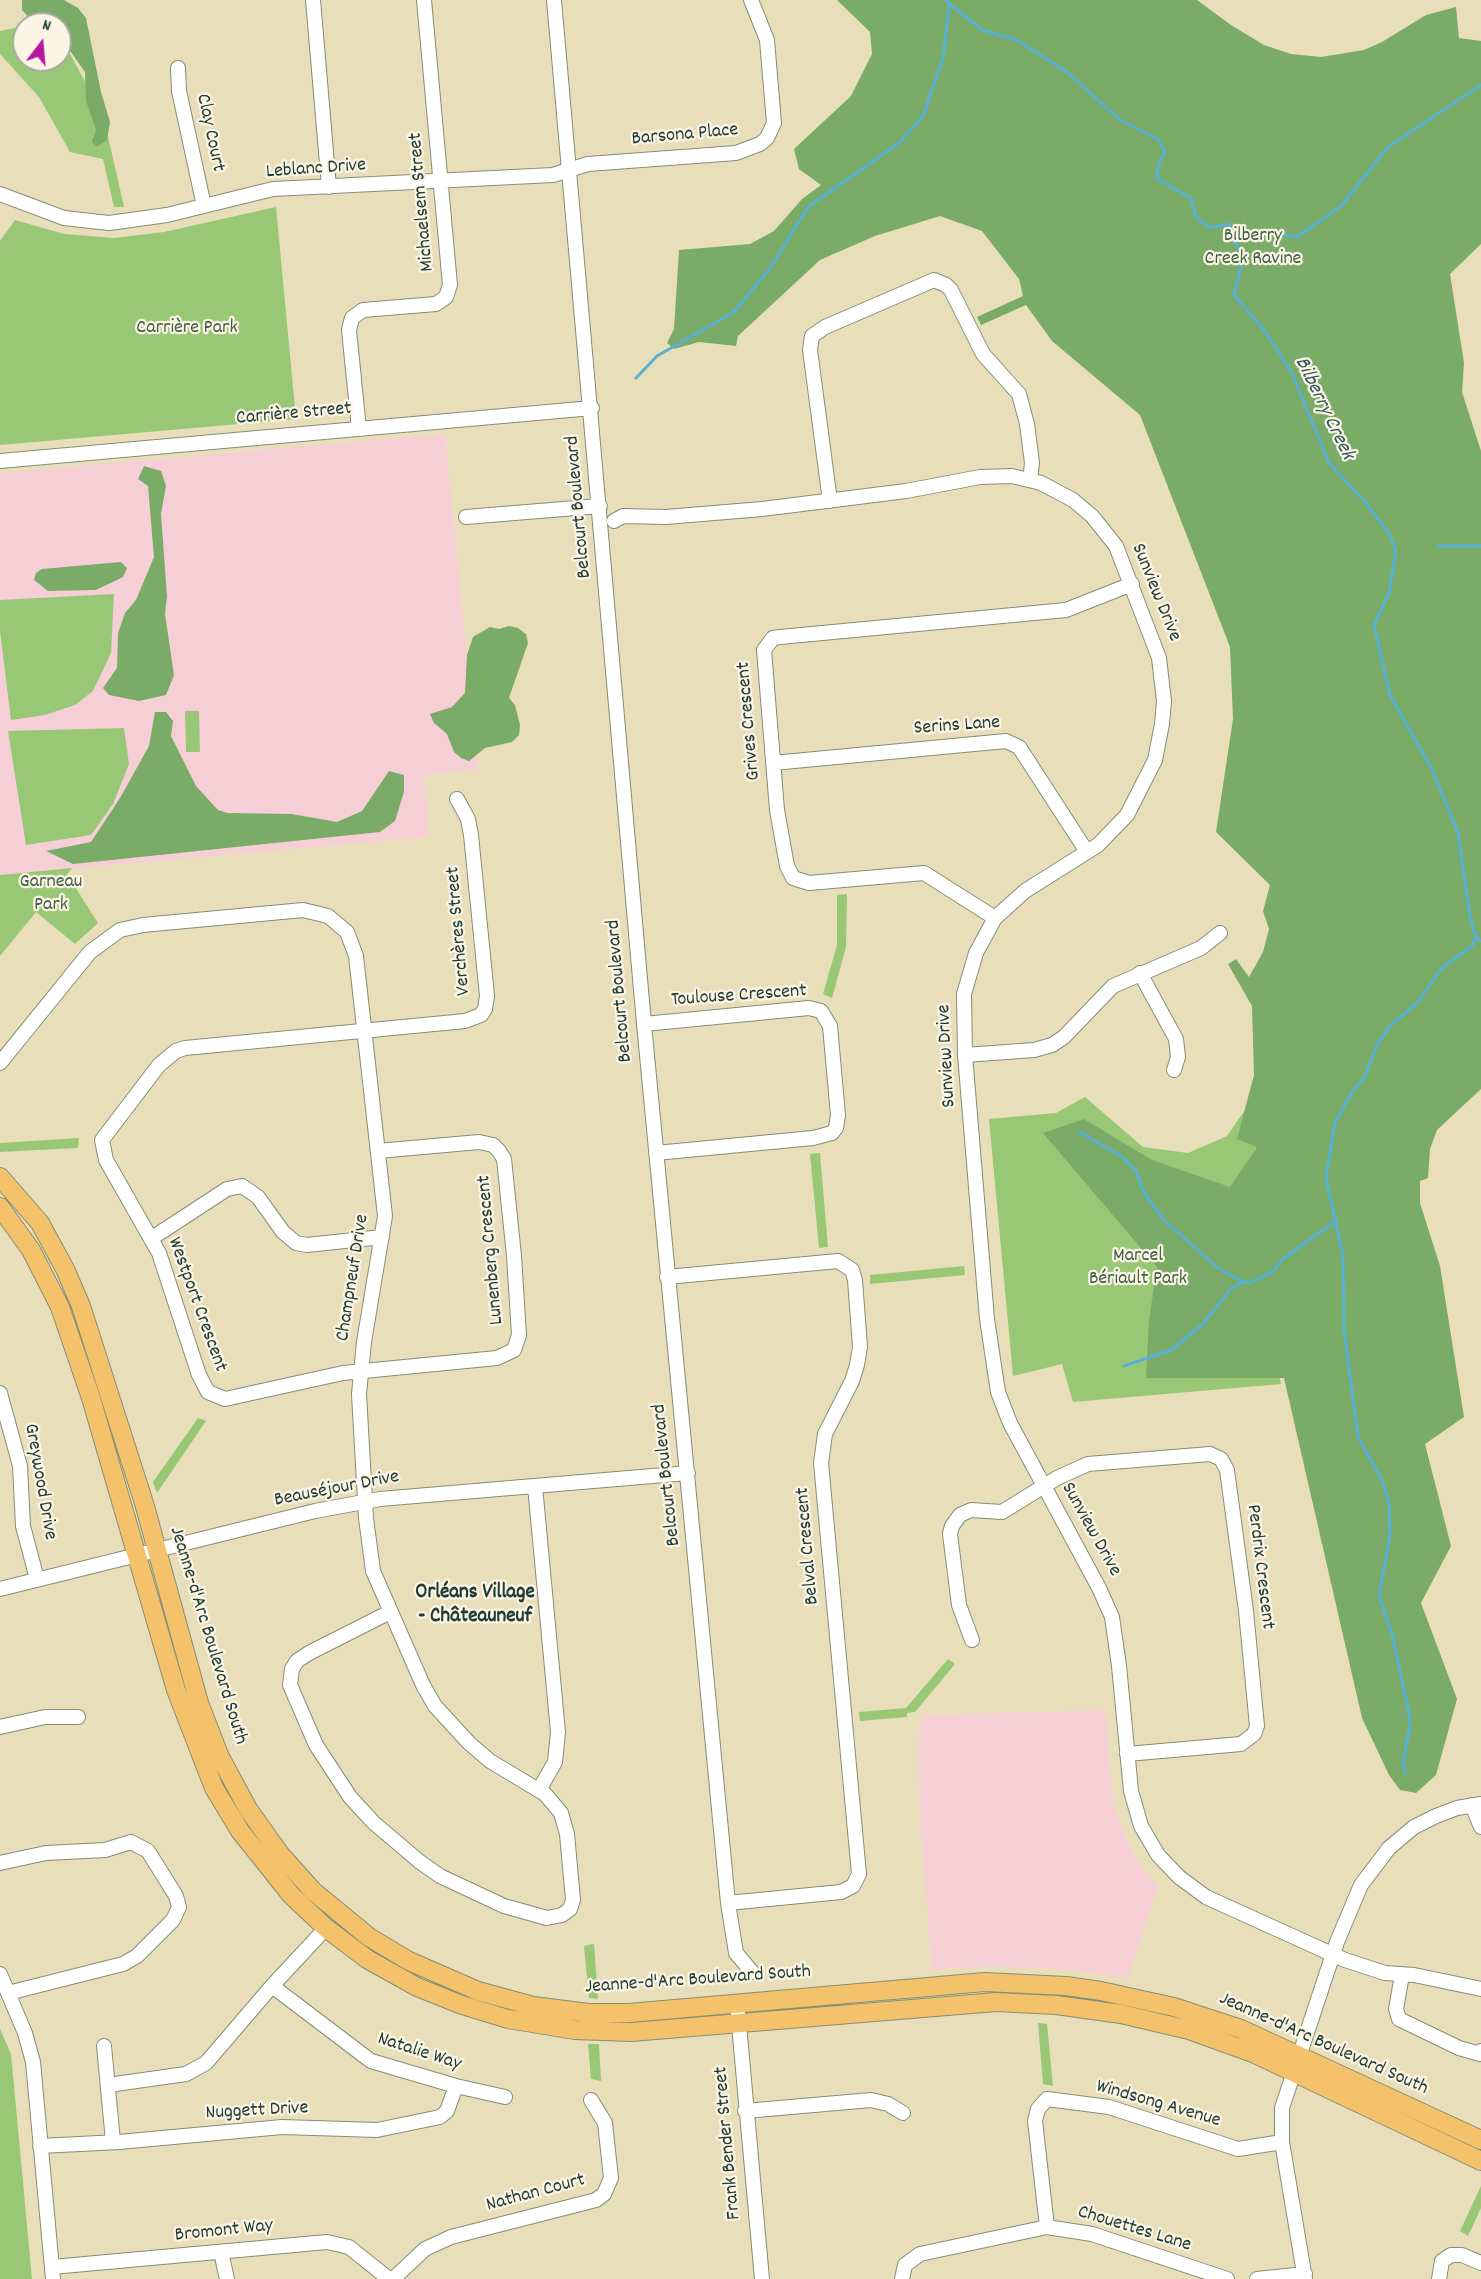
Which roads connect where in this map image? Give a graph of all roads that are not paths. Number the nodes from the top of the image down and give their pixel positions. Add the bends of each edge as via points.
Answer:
1 (313, 0) edge
2 (424, 0) edge
3 (554, 0) edge
4 (751, 0) edge
5 (178, 68) dead end
6 (568, 170) junction
7 (441, 182) junction
8 (329, 187) junction
9 (0, 194) edge
10 (204, 206) junction
11 (592, 408) junction
12 (359, 429) junction
13 (0, 461) edge
14 (1030, 480) junction
15 (830, 501) junction
16 (600, 506) junction
17 (466, 518) dead end
18 (608, 522) junction
19 (1132, 584) junction
20 (773, 762) junction
21 (457, 799) dead end
22 (1087, 852) junction
23 (995, 918) junction
24 (1220, 933) dead end
25 (1140, 973) junction
26 (644, 1024) junction
27 (365, 1031) junction
28 (965, 1055) junction
29 (0, 1063) edge
30 (1174, 1070) dead end
31 (378, 1151) junction
32 (656, 1153) junction
33 (0, 1177) edge
34 (0, 1207) edge
35 (382, 1237) junction
36 (152, 1238) junction
37 (667, 1278) junction
38 (360, 1371) junction
39 (0, 1393) edge
40 (687, 1473) junction
41 (535, 1486) junction
42 (1044, 1487) junction
43 (366, 1501) junction
44 (155, 1550) junction
45 (136, 1555) junction
46 (38, 1579) junction
47 (0, 1588) edge
48 (390, 1612) junction
49 (972, 1640) dead end
50 (78, 1717) dead end
51 (0, 1727) edge
52 (1127, 1754) junction
53 (539, 1790) junction
54 (1477, 1804) edge
55 (1481, 1827) edge
56 (0, 1863) edge
57 (728, 1903) junction
58 (326, 1928) junction
59 (1333, 1954) junction
60 (752, 1972) dead end
61 (0, 1974) edge
62 (1402, 1975) junction
63 (273, 1986) junction
64 (1481, 1989) edge
65 (9, 1993) junction
66 (737, 2003) junction
67 (738, 2022) junction
68 (104, 2046) dead end
69 (1481, 2050) edge
70 (1297, 2064) junction
71 (108, 2085) junction
72 (456, 2086) junction
73 (504, 2097) dead end
74 (591, 2100) dead end
75 (745, 2111) junction
76 (903, 2113) dead end
77 (1481, 2140) edge
78 (113, 2141) junction
79 (1282, 2142) junction
80 (40, 2146) junction
81 (1481, 2161) edge
82 (1047, 2227) junction
83 (221, 2252) junction
84 (1481, 2263) edge
85 (52, 2273) edge
86 (1305, 2277) edge
87 (227, 2279) edge
88 (391, 2279) edge
89 (762, 2279) edge
90 (902, 2279) edge
91 (1227, 2279) edge
92 (1257, 2279) edge
93 (1439, 2279) edge

1 - 8 street
2 - 7 street, Michaelsem Street
3 - 6 street, Belcourt Boulevard
4 - 6 street, Barsona Place via 767,40 770,62 774,123 767,138 736,153 588,164
5 - 10 street, Clay Court via 179,90
6 - 7 street, Leblanc Drive via 553,175
6 - 11 street, Belcourt Boulevard
7 - 8 street, Leblanc Drive
7 - 12 street, Michaelsem Street via 449,291 436,304 363,310 352,318 349,330
8 - 10 street, Leblanc Drive via 273,189
9 - 10 street, Leblanc Drive via 42,212 98,223 130,221
11 - 12 street, Carrière Street
11 - 16 street, Belcourt Boulevard
12 - 13 street, Carrière Street
14 - 15 street, Sunview Drive via 980,477
14 - 15 street via 1028,423 1019,394 983,354 951,290 933,280 812,336 810,350
14 - 19 street, Sunview Drive via 1063,494 1092,516 1116,546
15 - 18 street, Sunview Drive via 666,517 623,516
16 - 17 street
16 - 18 street, Belcourt Boulevard
18 - 26 street, Belcourt Boulevard
19 - 20 street, Grives Crescent via 1066,610 773,638 767,643 763,658
19 - 22 street, Sunview Drive via 1159,658 1164,701 1162,724 1155,760 1134,804 1113,831
20 - 22 street, Serins Lane via 1006,741 1023,753
20 - 23 street, Grives Crescent via 781,838 793,878 809,883 924,873
21 - 27 street, Verchères Street via 468,819 471,835 487,996 485,1009 465,1022
22 - 23 street, Sunview Drive via 1025,891
23 - 28 street, Sunview Drive via 968,977 963,1015
24 - 25 street via 1201,948
25 - 28 street via 1113,986 1052,1045
25 - 30 street via 1176,1039 1178,1057
26 - 32 street, Belcourt Boulevard
26 - 32 street, Toulouse Crescent via 809,1008 821,1011 830,1026 838,1121 832,1133
27 - 29 street, Champneuf Drive via 356,956 347,932 315,911 292,911 143,925 110,935 90,952
27 - 31 street, Champneuf Drive
27 - 36 street, Westport Crescent via 194,1046 176,1051 159,1065 102,1140 106,1160
28 - 42 street, Sunview Drive via 993,1371 1010,1424
31 - 35 street, Champneuf Drive via 384,1205
31 - 38 street, Lunenberg Crescent via 479,1142 500,1151 504,1159 519,1335 514,1350 496,1358
32 - 37 street, Belcourt Boulevard
33 - 44 main road, Jeanne-d'Arc Boulevard South via 40,1223 69,1278 110,1393
34 - 45 main road, Jeanne-d'Arc Boulevard South via 31,1250 60,1307
35 - 36 street via 296,1243 283,1232 258,1197 242,1186 227,1188
35 - 38 street, Champneuf Drive
36 - 38 street, Westport Crescent via 208,1392 225,1399
37 - 40 street, Belcourt Boulevard
37 - 57 street, Belval Crescent via 838,1261 852,1270 855,1280 860,1347 857,1365 825,1434 821,1463 859,1874 853,1886 841,1892
38 - 43 street, Champneuf Drive
39 - 46 street, Greywood Drive via 20,1466 23,1526
40 - 41 street, Beauséjour Drive
40 - 57 street, Belcourt Boulevard
41 - 43 street, Beauséjour Drive
41 - 53 street via 558,1732 555,1762
42 - 49 street, Perdrix Crescent via 1002,1512 965,1512 952,1526 959,1605
42 - 52 street, Sunview Drive via 1112,1617
42 - 52 street, Perdrix Crescent via 1088,1464 1210,1454 1225,1464 1246,1611 1257,1726 1254,1734 1241,1744
43 - 44 street, Beauséjour Drive
43 - 48 street, Champneuf Drive via 373,1571
44 - 45 street, Beauséjour Drive
44 - 66 main road, Jeanne-d'Arc Boulevard South via 199,1703 235,1787 296,1873 351,1924 390,1951 432,1972 478,1991 533,2006 606,2013
45 - 46 street, Beauséjour Drive
45 - 58 main road, Jeanne-d'Arc Boulevard South via 179,1700 214,1788 259,1858
46 - 47 street, Beauséjour Drive
48 - 53 street, Champneuf Drive via 423,1685 450,1724 490,1761
48 - 53 street, Champneuf Drive via 309,1653 292,1669 290,1684 326,1763 350,1797 400,1847 440,1876 504,1906 547,1918 570,1910 573,1900 565,1823 554,1803
50 - 51 street via 45,1716
52 - 59 street, Sunview Drive via 1131,1791 1141,1826 1149,1842 1179,1877 1212,1900
54 - 55 street
54 - 59 street via 1414,1827 1378,1859 1361,1885
56 - 65 street via 46,1853 105,1850 131,1842 147,1851 179,1907 173,1920 137,1956 123,1964
57 - 60 street, Belcourt Boulevard via 736,1953
58 - 63 street
58 - 67 main road, Jeanne-d'Arc Boulevard South via 367,1959 417,1987 516,2020 554,2028 610,2032
59 - 62 street, Sunview Drive via 1385,1973
59 - 70 street
61 - 65 street
62 - 64 street, Sunview Drive
62 - 69 street via 1396,2008 1399,2019 1459,2048 1480,2054
63 - 71 street via 206,2064 186,2074
63 - 72 street, Natalie Way via 371,2061
65 - 80 street via 33,2062
66 - 67 street, Frank Bender Street
66 - 70 main road, Jeanne-d'Arc Boulevard South via 947,1984 1066,1986 1143,1999 1194,2013 1241,2030
67 - 70 main road, Jeanne-d'Arc Boulevard South via 956,2003 1056,2005 1121,2014 1189,2030 1252,2053
67 - 75 street, Frank Bender Street
68 - 71 street
70 - 77 main road, Jeanne-d'Arc Boulevard South
70 - 79 street via 1282,2108
70 - 81 main road, Jeanne-d'Arc Boulevard South
71 - 78 street
72 - 73 street, Natalie Way
72 - 78 street, Nuggett Drive via 447,2111 440,2117 377,2130 282,2127
74 - 88 street, Nathan Court via 605,2123 610,2178 604,2194 596,2200 451,2237 425,2249
75 - 76 street via 871,2100
75 - 89 street, Frank Bender Street
78 - 80 street, Nuggett Drive
79 - 82 street, Windsong Avenue via 1238,2149 1109,2107 1047,2099 1038,2109 1035,2121
79 - 86 street
80 - 85 street
82 - 90 street, Chouettes Lane via 920,2254 905,2265
82 - 91 street, Chouettes Lane via 1092,2234
83 - 85 street, Bromont Way
83 - 87 street
83 - 88 street, Bromont Way via 314,2242 338,2244 361,2254
84 - 93 street via 1452,2255 1442,2261
86 - 92 street

